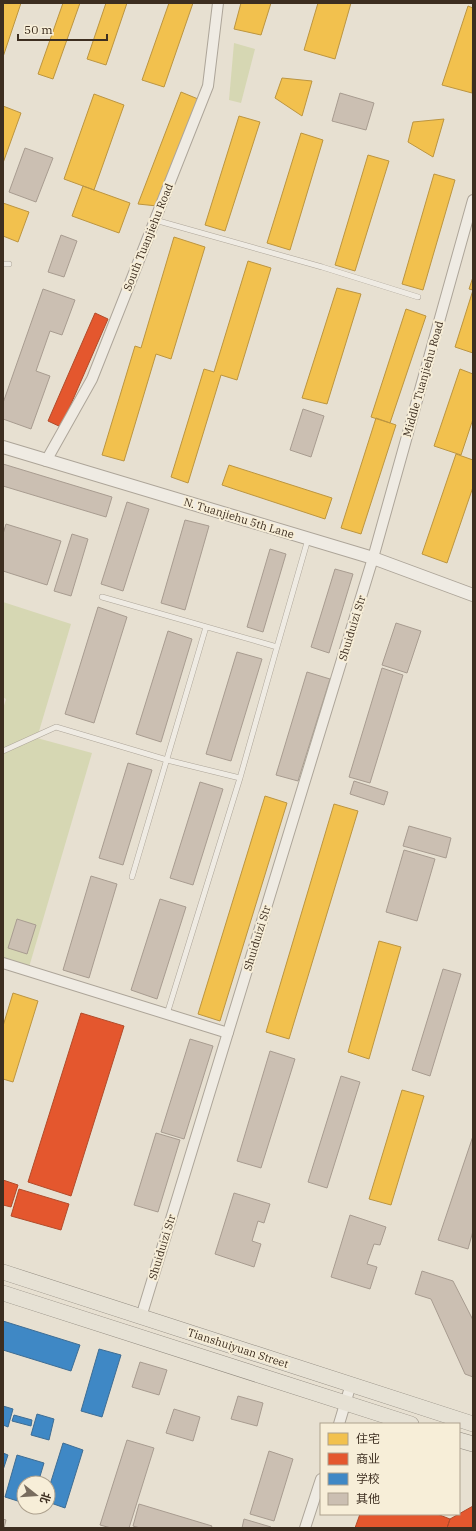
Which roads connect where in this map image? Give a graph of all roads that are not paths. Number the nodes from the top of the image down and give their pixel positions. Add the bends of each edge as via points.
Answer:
1 (218, 3) edge
2 (473, 200) edge
3 (155, 220) junction
4 (3, 264) edge
5 (9, 264) dead end
6 (418, 297) dead end
7 (3, 447) edge
8 (46, 461) junction
9 (308, 539) junction
10 (373, 558) junction
11 (473, 595) edge
12 (102, 596) dead end
13 (206, 627) junction
14 (277, 647) junction
15 (3, 751) edge
16 (167, 760) junction
17 (240, 778) junction
18 (132, 877) dead end
19 (3, 963) edge
20 (167, 1015) junction
21 (228, 1033) junction
22 (3, 1272) edge
23 (3, 1293) edge
24 (141, 1317) junction
25 (351, 1384) junction
26 (346, 1402) junction
27 (339, 1423) edge
28 (408, 1423) edge
29 (473, 1424) edge
30 (460, 1440) edge
31 (473, 1444) edge
32 (320, 1482) edge
33 (305, 1528) edge

1 - 3 street, South Tuanjiehu Road via 208,86
2 - 10 street, Middle Tuanjiehu Road
3 - 6 lane
3 - 8 street, South Tuanjiehu Road via 92,379
4 - 5 lane
7 - 8 street, N. Tuanjiehu 5th Lane
8 - 9 street, N. Tuanjiehu 5th Lane
9 - 10 street, N. Tuanjiehu 5th Lane
9 - 14 lane
10 - 11 street, N. Tuanjiehu 5th Lane
10 - 21 street, Shuiduizi Str
12 - 13 lane
13 - 14 lane
13 - 16 lane
14 - 17 lane
15 - 16 lane via 56,727
16 - 17 lane
16 - 18 lane
17 - 20 lane
19 - 20 street
20 - 21 street
21 - 24 street, Shuiduizi Str
22 - 24 main road, Tianshuiyuan Street
23 - 26 main road, Tianshuiyuan Street
24 - 25 main road, Tianshuiyuan Street
25 - 26 street
25 - 29 main road, Tianshuiyuan Street
26 - 27 street
26 - 28 main road, Tianshuiyuan Street
30 - 31 main road
32 - 33 street

